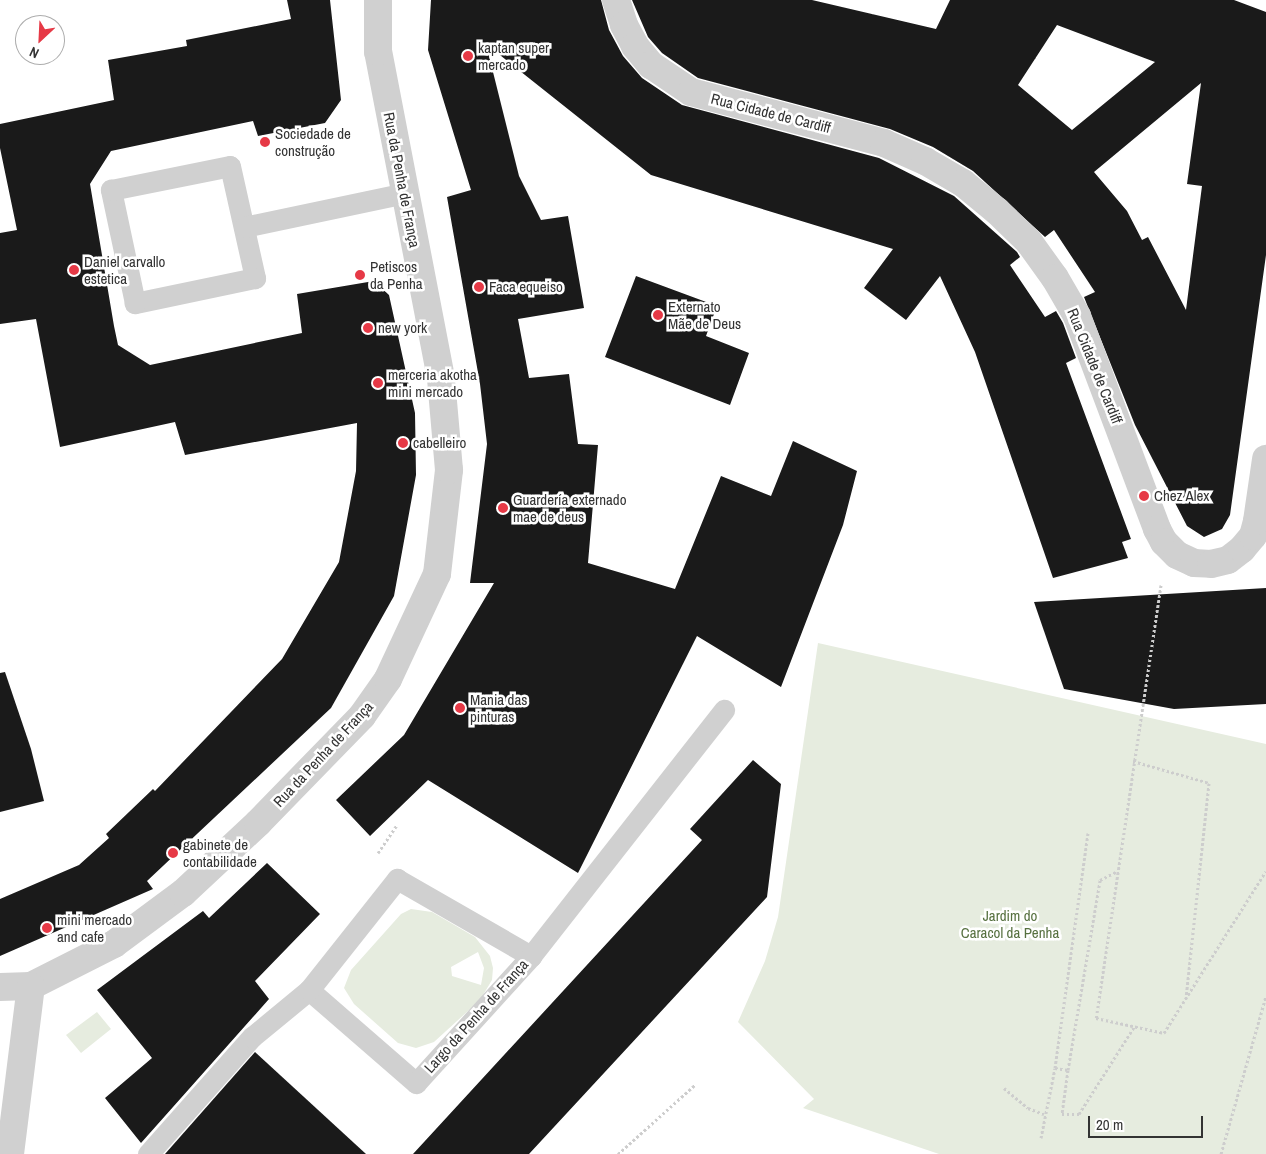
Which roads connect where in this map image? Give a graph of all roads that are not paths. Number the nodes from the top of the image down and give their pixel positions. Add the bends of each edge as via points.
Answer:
1 (378, 0) edge
2 (616, 0) edge
3 (405, 193) junction
4 (244, 227) junction
5 (1266, 458) edge
6 (724, 710) dead end
7 (531, 956) junction
8 (31, 986) junction
9 (0, 987) edge
10 (309, 990) junction
11 (10, 1154) edge
12 (148, 1154) edge

1 - 3 street, Rua da Penha de França via 378,52
2 - 5 street, Rua Cidade de Cardiff via 635,46 651,65 691,92 884,143 955,179 998,211 1029,242 1055,278 1076,316 1157,529 1177,555 1194,563 1211,564 1228,560 1248,543 1257,521
3 - 4 lane
3 - 8 street, Rua da Penha de França via 441,378 449,470 437,574 425,604 388,679 362,716 258,823 183,893 114,944
4 - 4 lane via 230,166 111,190 135,303 255,278
6 - 7 lane, Largo da Penha de França
7 - 10 lane, Largo da Penha de França via 397,880
7 - 10 lane, Largo da Penha de França via 416,1083
8 - 9 street, Rua da Penha de França
8 - 11 street
10 - 12 lane, Largo da Penha de França via 252,1037

